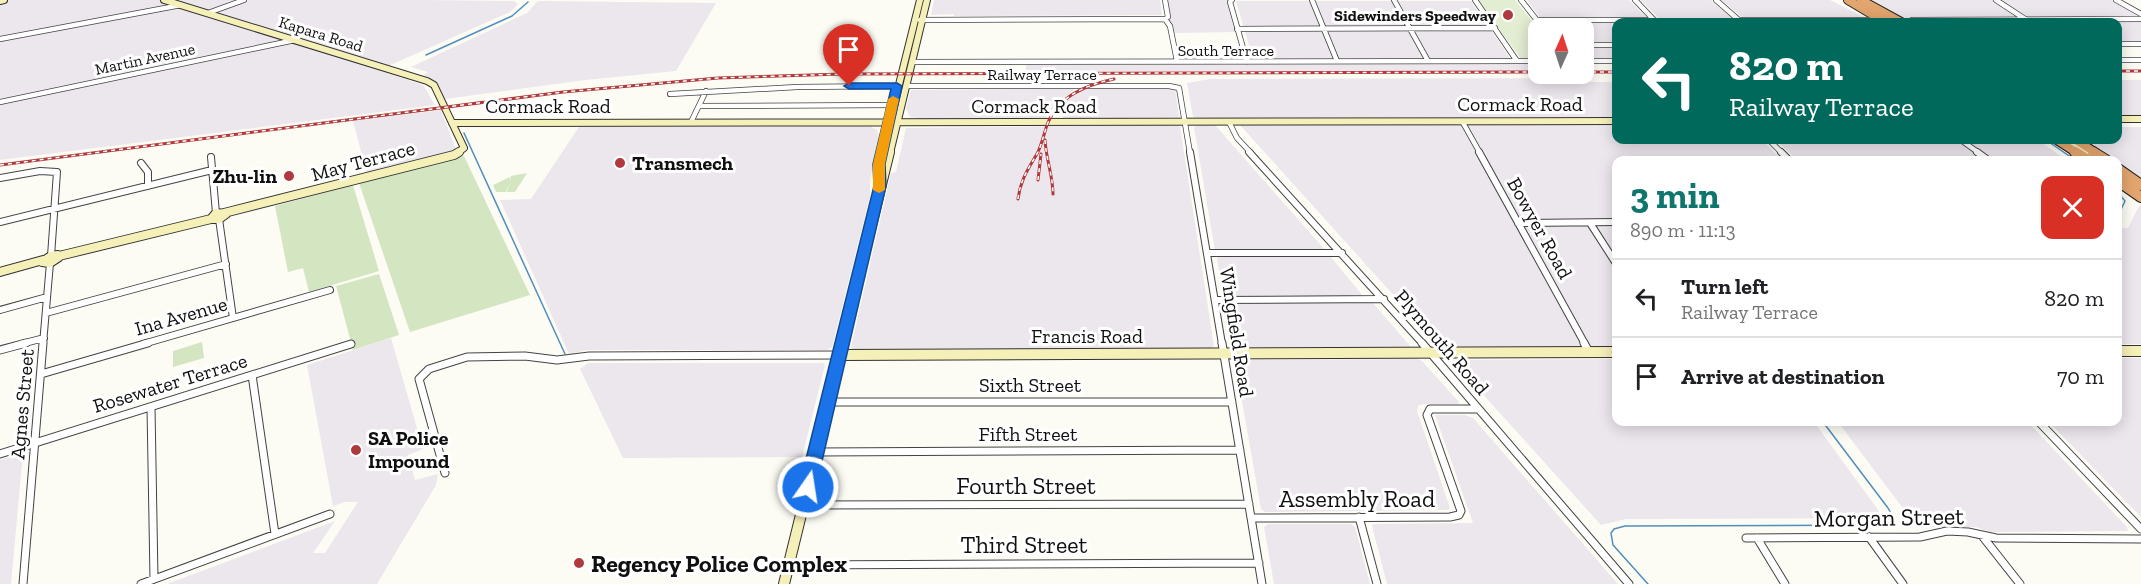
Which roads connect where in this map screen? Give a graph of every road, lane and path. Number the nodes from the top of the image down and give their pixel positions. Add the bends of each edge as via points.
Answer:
1 (164, 0) edge
2 (244, 0) edge
3 (920, 0) edge
4 (927, 0) edge
5 (1165, 0) edge
6 (1312, 0) edge
7 (1394, 0) edge
8 (1521, 0) edge
9 (1635, 0) edge
10 (1716, 0) edge
11 (1848, 0) edge
12 (1855, 0) edge
13 (1861, 0) edge
14 (1996, 0) edge
15 (2116, 0) edge
16 (1231, 1) edge
17 (1476, 1) edge
18 (181, 5) junction
19 (208, 13) junction
20 (2141, 14) edge
21 (1535, 18) edge
22 (1652, 18) edge
23 (1737, 18) edge
24 (1878, 18) edge
25 (1887, 18) edge
26 (1893, 18) edge
27 (2024, 18) edge
28 (1165, 19) junction
29 (2122, 19) edge
30 (2141, 19) edge
31 (919, 20) junction
32 (1594, 20) edge
33 (1612, 21) edge
34 (1410, 28) junction
35 (1495, 28) junction
36 (1237, 29) junction
37 (1324, 29) junction
38 (0, 39) edge
39 (295, 40) junction
40 (2122, 44) edge
41 (2141, 44) edge
42 (1594, 45) edge
43 (1612, 45) edge
44 (910, 60) junction
45 (1612, 60) edge
46 (2122, 60) edge
47 (2141, 60) edge
48 (1177, 61) junction
49 (1337, 61) junction
50 (1428, 61) junction
51 (1517, 61) junction
52 (1528, 61) edge
53 (1594, 61) edge
54 (1247, 62) junction
55 (897, 86) junction
56 (906, 86) junction
57 (1178, 87) joint
58 (706, 91) junction
59 (670, 94) dead end
60 (0, 102) edge
61 (892, 105) junction
62 (699, 106) junction
63 (899, 114) junction
64 (888, 119) junction
65 (1462, 121) junction
66 (1612, 121) edge
67 (691, 122) junction
68 (861, 122) junction
69 (1186, 122) junction
70 (1229, 122) junction
71 (2122, 122) edge
72 (2141, 122) edge
73 (452, 123) junction
74 (917, 123) junction
75 (896, 126) junction
76 (885, 134) junction
77 (1773, 144) edge
78 (1966, 144) edge
79 (2063, 144) edge
80 (2072, 144) edge
81 (2082, 144) edge
82 (1785, 156) edge
83 (1983, 156) edge
84 (2082, 156) edge
85 (2091, 156) edge
86 (2100, 156) edge
87 (211, 157) dead end
88 (141, 163) dead end
89 (212, 170) junction
90 (2122, 172) edge
91 (3, 177) edge
92 (2122, 178) edge
93 (2122, 184) edge
94 (2141, 185) edge
95 (148, 186) junction
96 (880, 186) junction
97 (2141, 191) edge
98 (2141, 197) edge
99 (55, 209) junction
100 (218, 216) junction
101 (0, 222) edge
102 (1590, 222) junction
103 (1612, 222) edge
104 (1518, 223) junction
105 (1342, 253) junction
106 (1208, 254) junction
107 (1612, 257) edge
108 (51, 259) junction
109 (225, 264) junction
110 (0, 272) edge
111 (330, 290) dead end
112 (47, 297) junction
113 (1384, 299) junction
114 (1215, 300) junction
115 (0, 310) edge
116 (46, 313) junction
117 (233, 318) junction
118 (44, 338) junction
119 (351, 344) dead end
120 (0, 351) edge
121 (2122, 351) edge
122 (2141, 351) edge
123 (1429, 352) junction
124 (1589, 352) junction
125 (1612, 352) edge
126 (1224, 353) junction
127 (839, 355) junction
128 (41, 374) junction
129 (252, 375) junction
130 (828, 402) junction
131 (1232, 402) junction
132 (151, 407) junction
133 (1478, 409) junction
134 (2043, 426) edge
135 (36, 443) junction
136 (1240, 450) junction
137 (816, 452) junction
138 (0, 454) edge
139 (446, 473) dead end
140 (1249, 504) junction
141 (803, 505) junction
142 (330, 514) dead end
143 (1359, 517) junction
144 (1251, 518) junction
145 (2141, 529) edge
146 (274, 534) junction
147 (1869, 537) junction
148 (1982, 537) junction
149 (1746, 538) dead end
150 (1757, 538) junction
151 (2141, 538) edge
152 (1259, 563) junction
153 (789, 565) junction
154 (154, 579) junction
155 (22, 584) edge
156 (141, 584) edge
157 (784, 584) edge
158 (1262, 584) edge
159 (1377, 584) edge
160 (1629, 584) edge
161 (1785, 584) edge
162 (1902, 584) edge
163 (2020, 584) edge

1 - 18 street, Kapara Road
2 - 19 street
3 - 31 street
4 - 31 street
5 - 28 street
6 - 37 street
7 - 34 street
8 - 21 street
9 - 22 street
10 - 23 street
11 - 24 highway
12 - 25 street
13 - 26 highway
14 - 27 street
15 - 20 street
16 - 36 street
17 - 35 street
18 - 19 street, Kapara Road
18 - 38 street
19 - 39 street, Kapara Road
28 - 31 street
28 - 48 street
29 - 30 street
31 - 44 street
32 - 33 street
34 - 35 street
34 - 37 street
34 - 50 street
35 - 51 street
36 - 37 street
36 - 54 street
37 - 49 street
39 - 60 street, Martin Avenue
39 - 73 street, Kapara Road via 434,85
40 - 41 street
42 - 43 street
44 - 48 street, South Terrace
44 - 55 street
44 - 56 street
45 - 53 street
46 - 47 street
48 - 54 street, South Terrace
49 - 50 street, South Terrace
49 - 54 street, South Terrace
50 - 51 street, South Terrace
51 - 52 street, South Terrace
55 - 58 street
55 - 61 street
56 - 57 street, Railway Terrace
56 - 63 street
57 - 69 street, Wingfield Road
58 - 59 street
58 - 62 street
61 - 62 street
61 - 64 main road
62 - 67 street
63 - 74 street via 906,121
63 - 75 street
64 - 68 street, Cormack Road
64 - 75 street, Cormack Road
64 - 76 street
65 - 66 street, Cormack Road
65 - 70 street, Cormack Road
65 - 104 street, Bowyer Road
67 - 68 street, Cormack Road
67 - 73 street, Cormack Road
68 - 76 street via 878,126
69 - 70 street, Cormack Road
69 - 74 street, Cormack Road
69 - 106 street, Wingfield Road
70 - 105 street, Plymouth Road via 1233,133
71 - 72 street
73 - 100 street, May Terrace via 464,148 459,153
74 - 75 street, Cormack Road
75 - 96 street
76 - 96 street via 879,164
77 - 82 street
78 - 83 street
79 - 84 highway
80 - 85 street
81 - 86 highway
87 - 89 street
88 - 95 street via 148,172
89 - 95 street
89 - 100 street
90 - 94 highway
91 - 99 street via 56,171
92 - 97 street
93 - 98 highway
95 - 99 street
96 - 127 street
99 - 101 street
99 - 108 street, Agnes Street
100 - 108 street, May Terrace
100 - 109 street
102 - 103 street
102 - 104 street
102 - 107 street
104 - 124 street, Bowyer Road
105 - 106 street
105 - 113 street, Plymouth Road
106 - 114 street, Wingfield Road
108 - 110 street, May Terrace
108 - 112 street, Agnes Street
109 - 116 street
109 - 117 street
111 - 117 street, Ina Avenue
112 - 115 street
112 - 116 street, Agnes Street
113 - 114 street
113 - 123 street, Plymouth Road
114 - 126 street, Wingfield Road
116 - 118 street, Agnes Street
117 - 128 street, Ina Avenue
118 - 120 street
118 - 128 street, Agnes Street
119 - 129 street, Rosewater Terrace
121 - 122 street
123 - 124 street, Francis Road
123 - 126 street, Francis Road
123 - 133 street, Plymouth Road
124 - 125 street, Francis Road
126 - 127 street, Francis Road
126 - 131 street, Wingfield Road
127 - 130 street
127 - 139 street, Francis Road via 590,356 557,360 467,357 432,368 421,375 419,384
128 - 135 street, Agnes Street
129 - 132 street, Rosewater Terrace
129 - 146 street
130 - 131 street, Sixth Street
130 - 137 street
131 - 136 street, Wingfield Road
132 - 135 street, Rosewater Terrace
132 - 154 street
133 - 143 street, Assembly Road via 1430,409 1427,415 1461,511 1459,515
133 - 160 street, Plymouth Road
134 - 145 street
135 - 138 street, Rosewater Terrace
135 - 155 street, Agnes Street
136 - 137 street, Fifth Street
136 - 140 street, Wingfield Road
137 - 141 street
140 - 141 street, Fourth Street
140 - 144 street, Wingfield Road
141 - 153 street
142 - 146 street
143 - 144 street, Assembly Road
143 - 159 street
144 - 152 street, Wingfield Road
146 - 154 street
147 - 148 street, Morgan Street via 1920,537 1947,531
147 - 150 street, Morgan Street
147 - 162 street
148 - 151 street, Morgan Street
148 - 163 street
149 - 150 street, Morgan Street
150 - 161 street
152 - 153 street, Third Street
152 - 158 street, Wingfield Road
153 - 157 street
154 - 156 street

